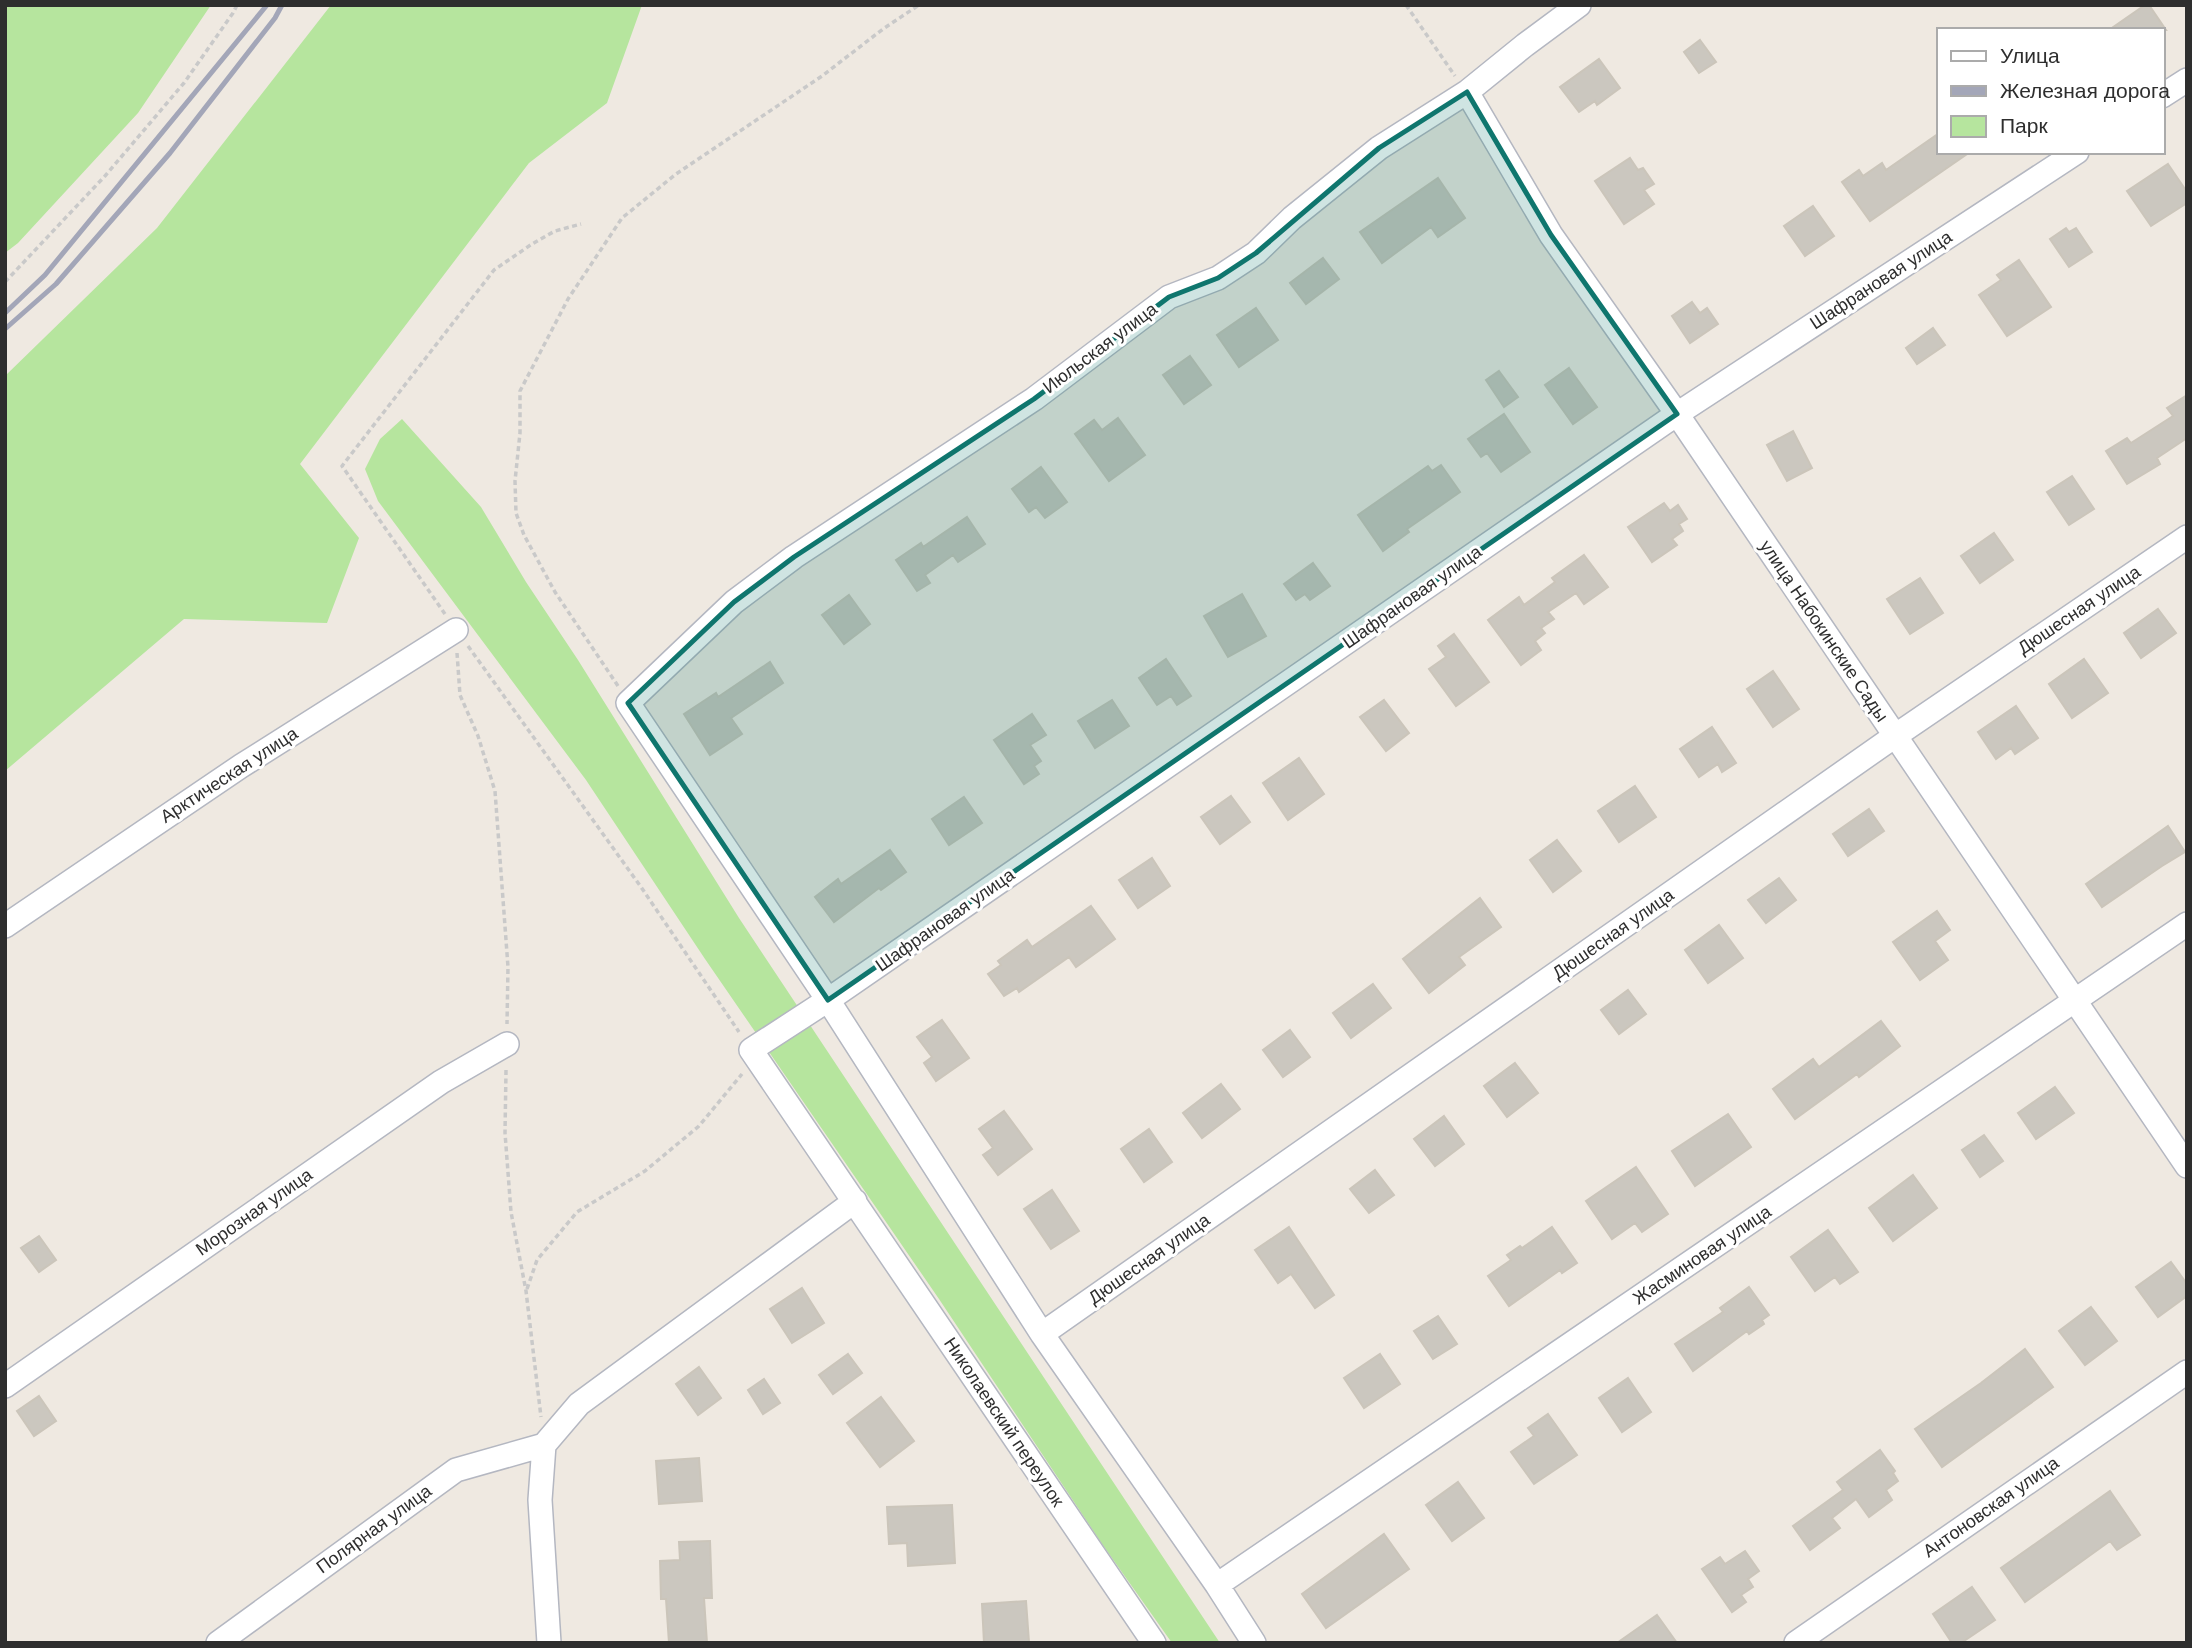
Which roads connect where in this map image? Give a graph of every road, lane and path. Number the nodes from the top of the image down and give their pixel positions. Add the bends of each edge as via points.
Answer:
1 (237, 5) edge
2 (919, 5) edge
3 (1406, 5) edge
4 (1579, 5) edge
5 (2187, 80) edge
6 (1467, 92) junction
7 (2164, 95) edge
8 (2074, 154) edge
9 (581, 223) dead end
10 (5, 282) edge
11 (1677, 414) junction
12 (2187, 537) edge
13 (456, 630) junction
14 (628, 703) junction
15 (1895, 736) junction
16 (2187, 925) edge
17 (5, 926) edge
18 (828, 1000) junction
19 (2075, 1000) junction
20 (507, 1044) dead end
21 (751, 1050) junction
22 (2187, 1166) edge
23 (855, 1201) junction
24 (526, 1291) dead end
25 (1042, 1334) junction
26 (2187, 1372) edge
27 (5, 1386) edge
28 (544, 1445) junction
29 (1217, 1586) junction
30 (218, 1643) edge
31 (549, 1643) edge
32 (1154, 1643) edge
33 (1254, 1643) edge
34 (1796, 1643) edge

1 - 10 path via 184,83
2 - 14 path via 676,174 622,218 568,299 520,391 516,513 555,592
3 - 6 path
4 - 6 street, Июльская улица
5 - 7 street
6 - 11 street, улица Набокинские Сады via 1551,235
6 - 14 street, Июльская улица via 1379,148 1256,253 1218,278 1168,297 1034,398 794,557 734,602
8 - 11 street, Шафрановая улица
9 - 13 path via 555,231 494,270 342,466
11 - 15 street, улица Набокинские Сады
11 - 18 street, Шафрановая улица
12 - 15 street, Дюшесная улица
13 - 17 street, Арктическая улица via 241,765
13 - 21 path via 641,887
14 - 18 street
15 - 19 street, улица Набокинские Сады
15 - 25 street, Дюшесная улица
16 - 19 street, Жасминовая улица
18 - 21 street, Шафрановая улица
18 - 25 street
19 - 22 street, улица Набокинские Сады
19 - 29 street, Жасминовая улица
20 - 27 street, Морозная улица via 441,1082
21 - 23 street, Николаевский переулок
21 - 24 path via 740,1078 699,1126 645,1171 577,1212 537,1260
23 - 28 street via 579,1404
23 - 32 street, Николаевский переулок
25 - 29 street
26 - 34 street, Антоновская улица
28 - 30 street, Полярная улица via 456,1469
28 - 31 street via 540,1500
29 - 33 street

